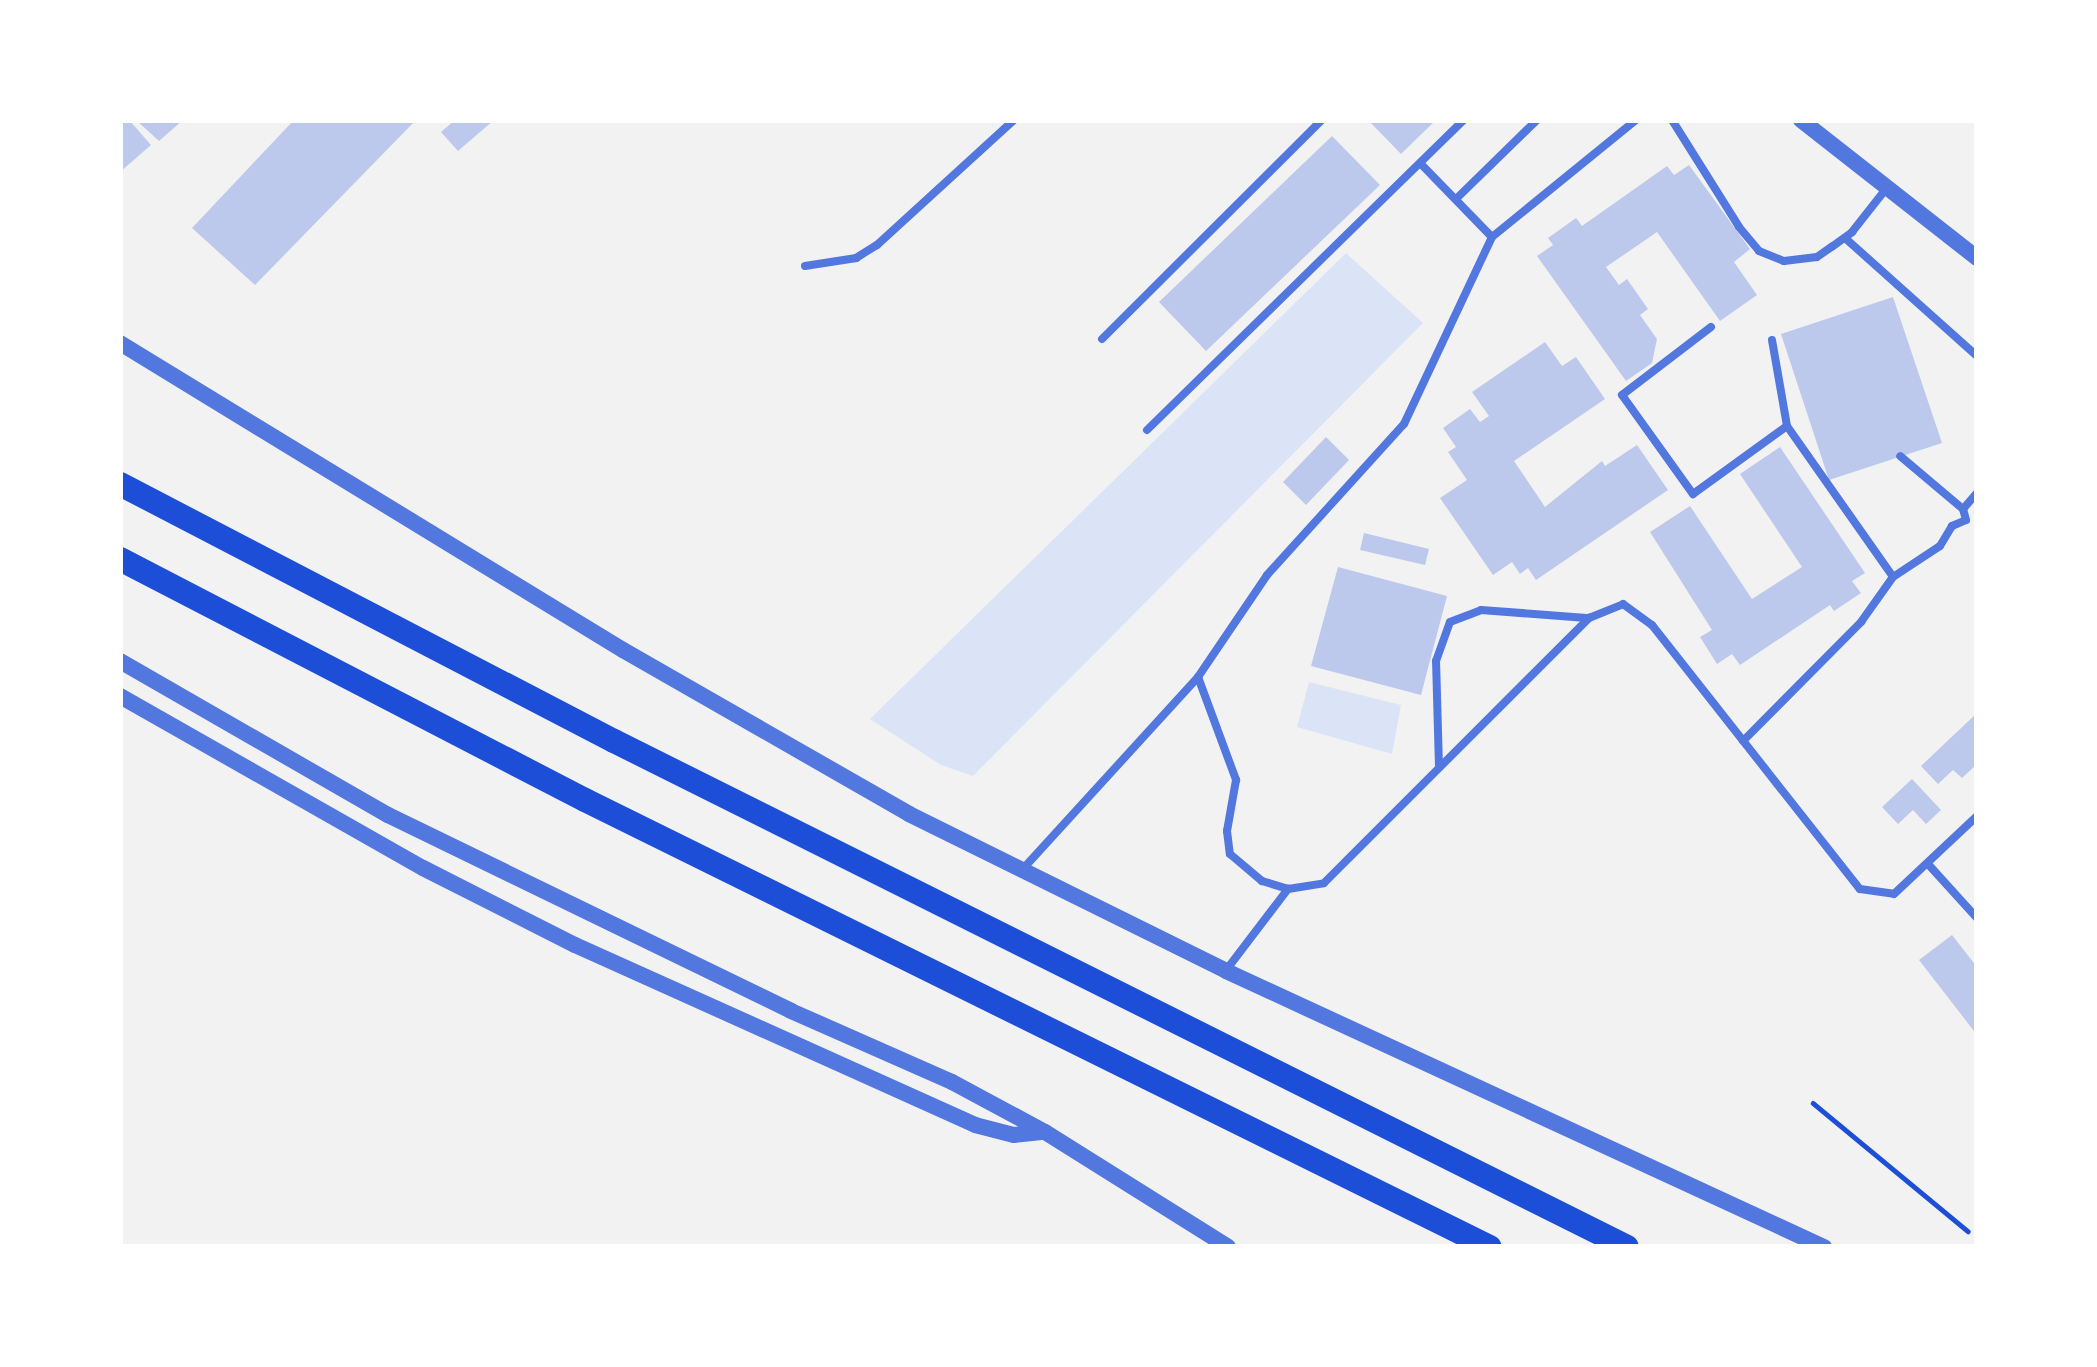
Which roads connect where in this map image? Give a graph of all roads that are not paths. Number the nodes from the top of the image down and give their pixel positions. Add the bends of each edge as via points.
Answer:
1 (1014, 120) edge
2 (1322, 120) edge
3 (1464, 120) edge
4 (1537, 120) edge
5 (1636, 120) edge
6 (1672, 120) edge
7 (1801, 120) edge
8 (1420, 163) junction
9 (1887, 188) junction
10 (1456, 200) junction
11 (1492, 237) junction
12 (1845, 238) junction
13 (1977, 258) edge
14 (805, 266) dead end
15 (1711, 327) dead end
16 (1102, 339) dead end
17 (1772, 340) dead end
18 (120, 344) edge
19 (1977, 356) edge
20 (1787, 426) junction
21 (1147, 430) dead end
22 (1900, 456) dead end
23 (120, 484) edge
24 (1977, 493) edge
25 (1963, 508) junction
26 (120, 559) edge
27 (1893, 577) junction
28 (1589, 618) junction
29 (120, 661) edge
30 (1198, 677) junction
31 (120, 696) edge
32 (1742, 741) junction
33 (1439, 766) junction
34 (1977, 817) edge
35 (1928, 864) junction
36 (1020, 872) junction
37 (1288, 889) junction
38 (1977, 918) edge
39 (1226, 971) junction
40 (1045, 1132) junction
41 (1228, 1247) edge
42 (1490, 1247) edge
43 (1627, 1247) edge
44 (1824, 1247) edge

1 - 14 lane via 877,245 856,258
2 - 16 lane
3 - 8 lane
4 - 10 lane
5 - 11 lane
6 - 12 lane via 1759,250 1800,262
7 - 9 street
8 - 10 lane
8 - 21 lane
9 - 12 lane
9 - 13 street
10 - 11 lane
11 - 30 lane via 1404,424 1268,575
12 - 19 lane
15 - 20 lane via 1622,395 1693,494
17 - 20 lane
18 - 36 street via 657,671
20 - 27 lane
22 - 25 lane
23 - 43 highway via 614,741
24 - 25 lane
25 - 27 lane via 1966,520 1940,546
26 - 42 highway via 585,800
27 - 32 lane via 1861,622
28 - 32 lane via 1622,604 1637,612
28 - 33 lane
28 - 33 lane via 1481,610 1450,622 1436,661
29 - 40 street via 388,815
30 - 36 lane
30 - 37 lane via 1236,779 1230,854 1262,881
31 - 40 street via 575,945 975,1125 1014,1135
32 - 35 lane via 1860,889 1894,894
33 - 37 lane via 1324,883
34 - 35 lane
35 - 38 lane
36 - 39 street
37 - 39 lane
39 - 44 street
40 - 41 street

